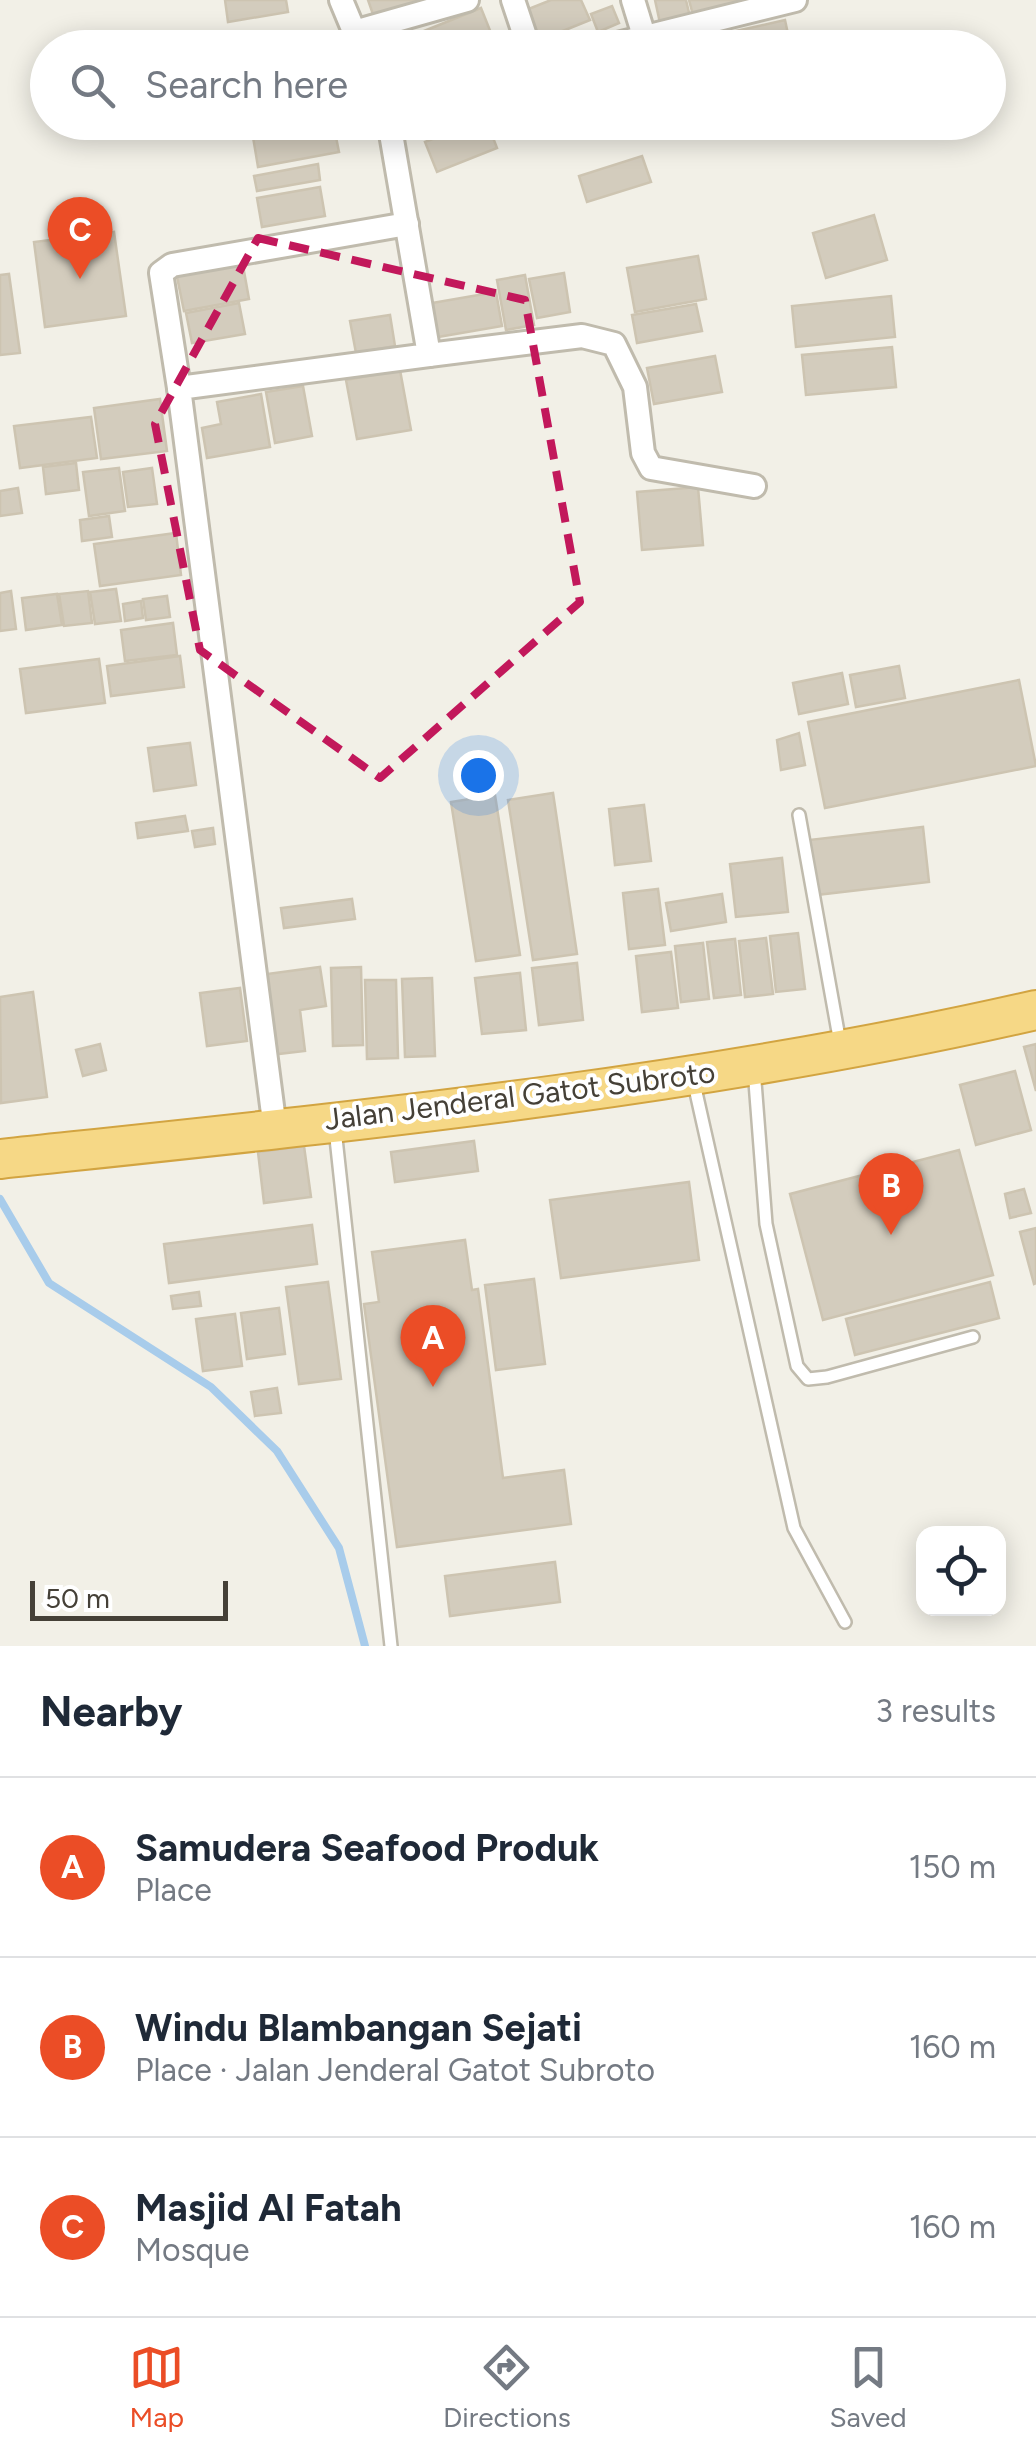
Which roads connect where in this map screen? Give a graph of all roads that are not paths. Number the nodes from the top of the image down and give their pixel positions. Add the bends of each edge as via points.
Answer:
1 (341, 0) edge
2 (467, 0) edge
3 (513, 0) edge
4 (633, 0) edge
5 (796, 0) edge
6 (760, 5) edge
7 (354, 30) edge
8 (385, 30) edge
9 (523, 30) edge
10 (642, 30) edge
11 (666, 30) edge
12 (393, 140) edge
13 (407, 224) junction
14 (429, 355) junction
15 (179, 388) junction
16 (754, 486) dead end
17 (798, 815) dead end
18 (1036, 1010) edge
19 (841, 1047) junction
20 (753, 1065) junction
21 (692, 1074) junction
22 (334, 1120) junction
23 (275, 1130) junction
24 (0, 1159) edge
25 (972, 1337) dead end
26 (845, 1622) dead end
27 (391, 1646) edge

1 - 7 street
2 - 8 street
3 - 9 street
4 - 10 street
5 - 6 street
6 - 11 street
12 - 13 street
13 - 14 street
13 - 15 street via 172,265 159,280
14 - 15 street
14 - 16 street via 582,336 614,344 636,388 642,453 651,468
15 - 23 street
17 - 19 lane
18 - 19 highway, Jalan Jenderal Gatot Subroto
19 - 20 highway, Jalan Jenderal Gatot Subroto
20 - 21 highway, Jalan Jenderal Gatot Subroto
20 - 25 lane via 766,1224 797,1366 808,1379 828,1377
21 - 22 highway, Jalan Jenderal Gatot Subroto
21 - 26 lane via 794,1528
22 - 23 highway, Jalan Jenderal Gatot Subroto
22 - 27 lane
23 - 24 highway, Jalan Jenderal Gatot Subroto

